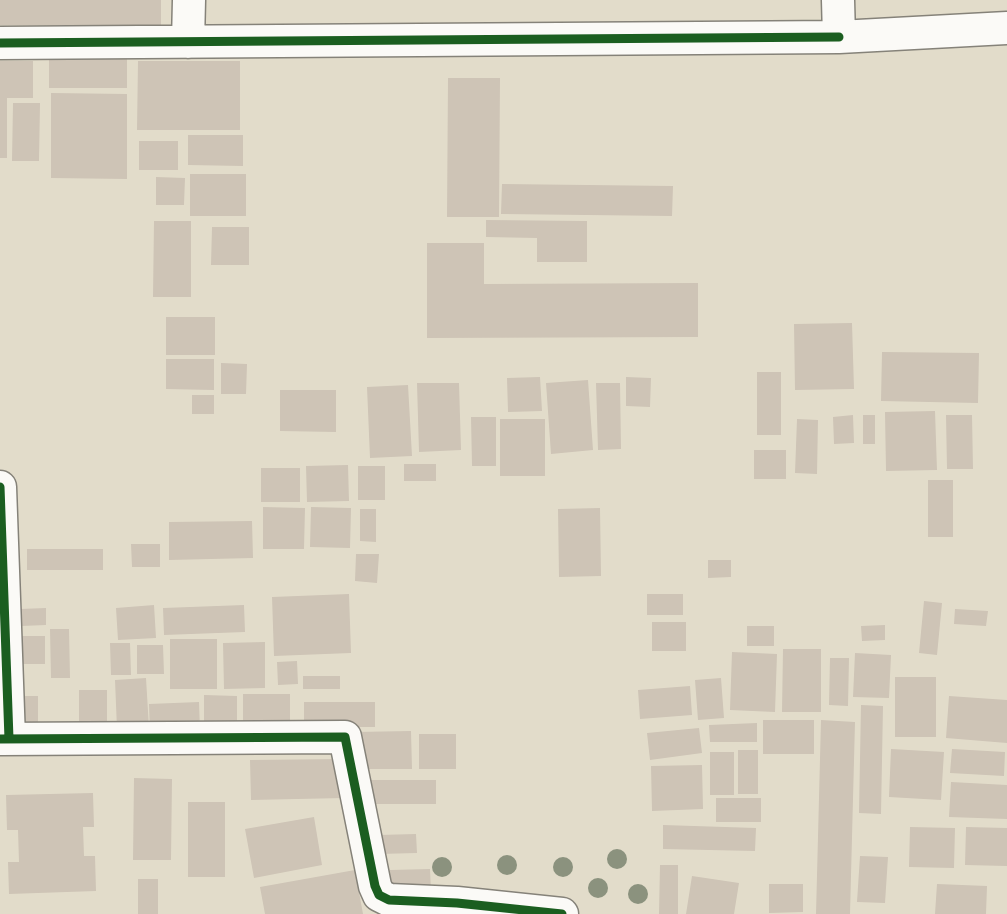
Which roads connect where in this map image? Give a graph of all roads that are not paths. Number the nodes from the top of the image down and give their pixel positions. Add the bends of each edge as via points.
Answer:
1 (189, 0) edge
2 (838, 0) edge
3 (1007, 28) edge
4 (839, 37) junction
5 (188, 42) junction
6 (0, 43) edge
7 (0, 487) edge
8 (5, 739) edge
9 (562, 914) edge

1 - 5 street
2 - 4 street
3 - 4 street
4 - 5 street
5 - 6 street
7 - 8 street
8 - 9 street via 345,737 379,895 389,900

